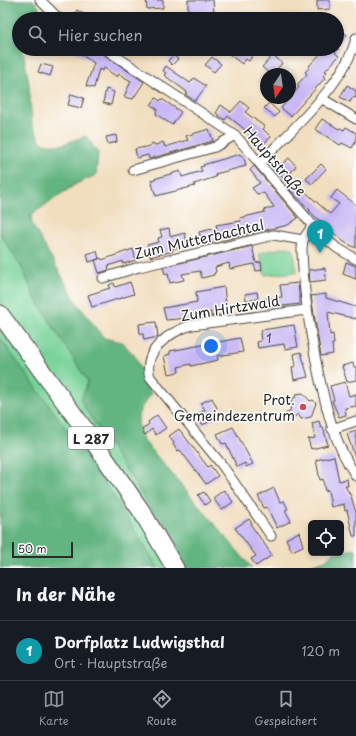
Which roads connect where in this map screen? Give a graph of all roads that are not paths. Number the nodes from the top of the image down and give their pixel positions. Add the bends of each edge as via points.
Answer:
1 (40, 0) edge
2 (52, 12) edge
3 (356, 38) edge
4 (354, 49) edge
5 (116, 56) edge
6 (321, 98) junction
7 (356, 119) edge
8 (235, 135) junction
9 (260, 163) junction
10 (133, 170) dead end
11 (312, 226) junction
12 (303, 240) junction
13 (356, 259) edge
14 (103, 278) dead end
15 (306, 310) junction
16 (0, 314) edge
17 (356, 421) edge
18 (332, 429) junction
19 (356, 476) edge
20 (271, 536) dead end
21 (175, 568) edge

1 - 2 street
3 - 4 street
4 - 6 street
5 - 8 street, Hauptstraße
6 - 7 street
6 - 9 street
8 - 9 street, Hauptstraße
8 - 10 street via 215,147
9 - 11 street, Hauptstraße
11 - 12 street
11 - 13 street, Hauptstraße via 337,248
12 - 14 street, Zum Mutterbachtal via 274,235
12 - 15 street
15 - 18 street
15 - 20 street, Zum Hirtzwald via 178,330 165,338 152,352 148,364 150,377 222,465
16 - 21 highway, L 287 via 142,512
17 - 18 street
18 - 19 street

